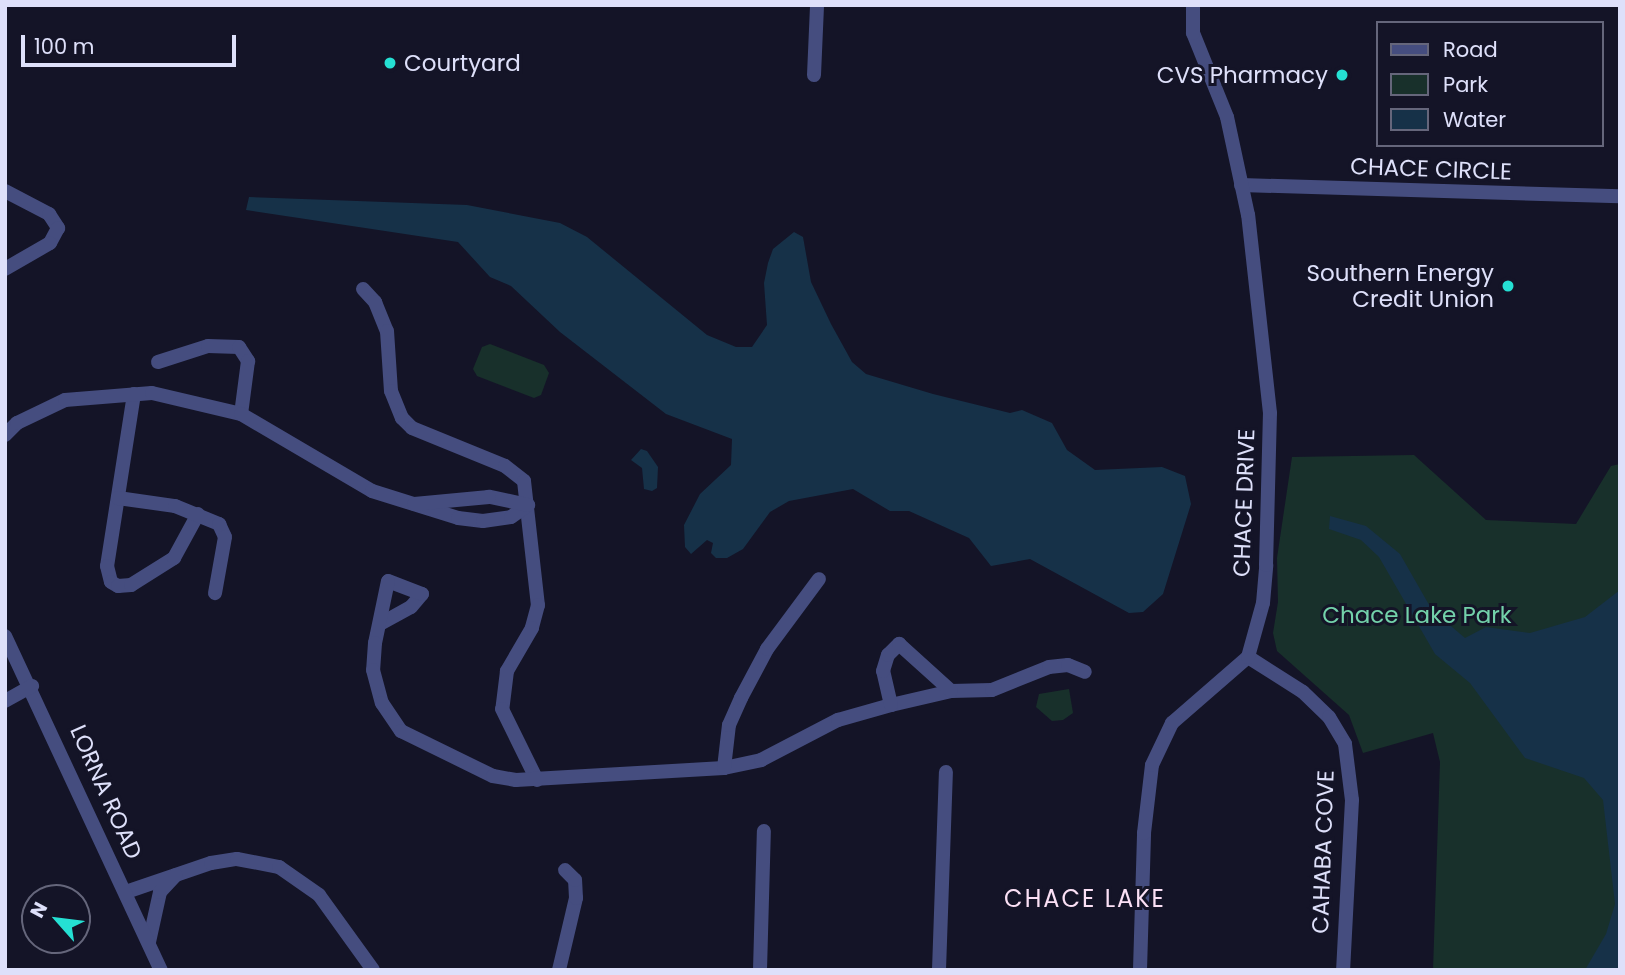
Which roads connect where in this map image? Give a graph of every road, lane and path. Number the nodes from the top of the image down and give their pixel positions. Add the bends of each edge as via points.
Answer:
1 (817, 5) edge
2 (1193, 5) edge
3 (814, 75) dead end
4 (1241, 185) junction
5 (5, 191) edge
6 (1620, 196) edge
7 (5, 269) edge
8 (363, 289) dead end
9 (158, 362) dead end
10 (134, 394) junction
11 (241, 414) junction
12 (5, 435) edge
13 (117, 498) junction
14 (414, 504) junction
15 (528, 505) junction
16 (198, 514) junction
17 (819, 579) dead end
18 (215, 593) dead end
19 (380, 624) dead end
20 (5, 636) edge
21 (1248, 657) junction
22 (1084, 672) dead end
23 (32, 686) junction
24 (951, 691) junction
25 (5, 701) edge
26 (891, 705) junction
27 (724, 768) junction
28 (946, 772) dead end
29 (537, 780) junction
30 (764, 831) dead end
31 (565, 870) dead end
32 (179, 871) junction
33 (126, 892) junction
34 (149, 942) junction
35 (161, 970) edge
36 (373, 970) edge
37 (559, 970) edge
38 (760, 970) edge
39 (939, 970) edge
40 (1140, 970) edge
41 (1343, 970) edge

1 - 3 street
2 - 4 street, CHACE DRIVE via 1193,33 1227,117
4 - 6 street, CHACE CIRCLE
4 - 21 street, CHACE DRIVE via 1270,413 1263,603
5 - 7 street via 49,214 58,228 50,243
8 - 15 street via 387,331 391,391 402,418 412,428 505,466 524,481
9 - 11 street via 208,346 239,347 248,361
10 - 11 street via 152,393
10 - 12 street via 65,400 17,423
10 - 13 street
11 - 14 street via 372,491
13 - 16 street
13 - 16 street via 107,566 111,582 118,586 131,585 174,558
14 - 15 street via 512,498
14 - 15 street via 483,521 511,517
15 - 29 street via 538,605 532,628 507,671 502,709
16 - 18 street via 219,524 225,537
17 - 27 street via 767,649 741,698 729,724
19 - 29 street via 373,670 382,703 401,731 493,776
20 - 23 street, LORNA ROAD
21 - 40 street via 1172,723 1152,765 1144,833
21 - 41 street, CAHABA COVE via 1303,692 1329,717 1345,744 1352,800
22 - 24 street via 1069,665 1049,667 992,690
23 - 25 street
23 - 33 street, LORNA ROAD
24 - 26 street
24 - 26 street via 899,644 888,654 883,671
26 - 27 street via 838,720 761,760
27 - 29 street
28 - 39 street
30 - 38 street
31 - 37 street via 575,880 576,898
32 - 33 street
32 - 34 street via 160,892
32 - 36 street via 237,859 279,867 319,895
33 - 34 street, LORNA ROAD
34 - 35 street, LORNA ROAD

